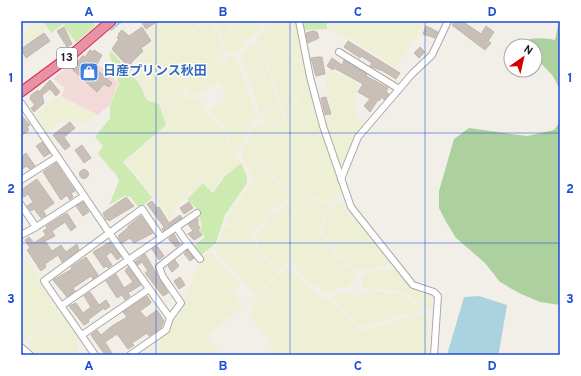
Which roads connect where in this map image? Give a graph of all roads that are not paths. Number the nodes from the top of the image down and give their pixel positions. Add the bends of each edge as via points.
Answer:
1 (111, 21) edge
2 (299, 21) edge
3 (448, 21) edge
4 (339, 52) dead end
5 (399, 90) junction
6 (21, 92) edge
7 (21, 103) edge
8 (57, 156) junction
9 (341, 179) junction
10 (21, 180) edge
11 (84, 196) junction
12 (21, 206) edge
13 (198, 213) dead end
14 (36, 227) junction
15 (176, 227) junction
16 (21, 234) edge
17 (110, 234) junction
18 (161, 237) junction
19 (188, 244) junction
20 (200, 259) dead end
21 (128, 260) junction
22 (149, 290) junction
23 (61, 306) junction
24 (170, 318) junction
25 (82, 335) junction
26 (21, 347) edge
27 (30, 355) edge
28 (95, 355) edge
29 (130, 355) edge
30 (434, 355) edge

1 - 6 highway, 13 via 75,52
2 - 9 street via 321,119
3 - 5 street via 432,55
4 - 5 street
5 - 9 street via 358,137
7 - 8 street
8 - 10 street
8 - 11 street
9 - 30 street via 351,207 413,285 434,292 438,296
11 - 14 street
11 - 17 street
12 - 14 street
13 - 15 street
14 - 16 street
15 - 18 street
15 - 19 street
17 - 18 street via 142,209
17 - 21 street
17 - 23 street via 44,281
18 - 21 street
19 - 20 street
19 - 24 street via 159,267 181,303
21 - 22 street
21 - 23 street
22 - 24 street
22 - 25 street
23 - 25 street
24 - 29 street via 166,330
25 - 28 street
26 - 27 street

